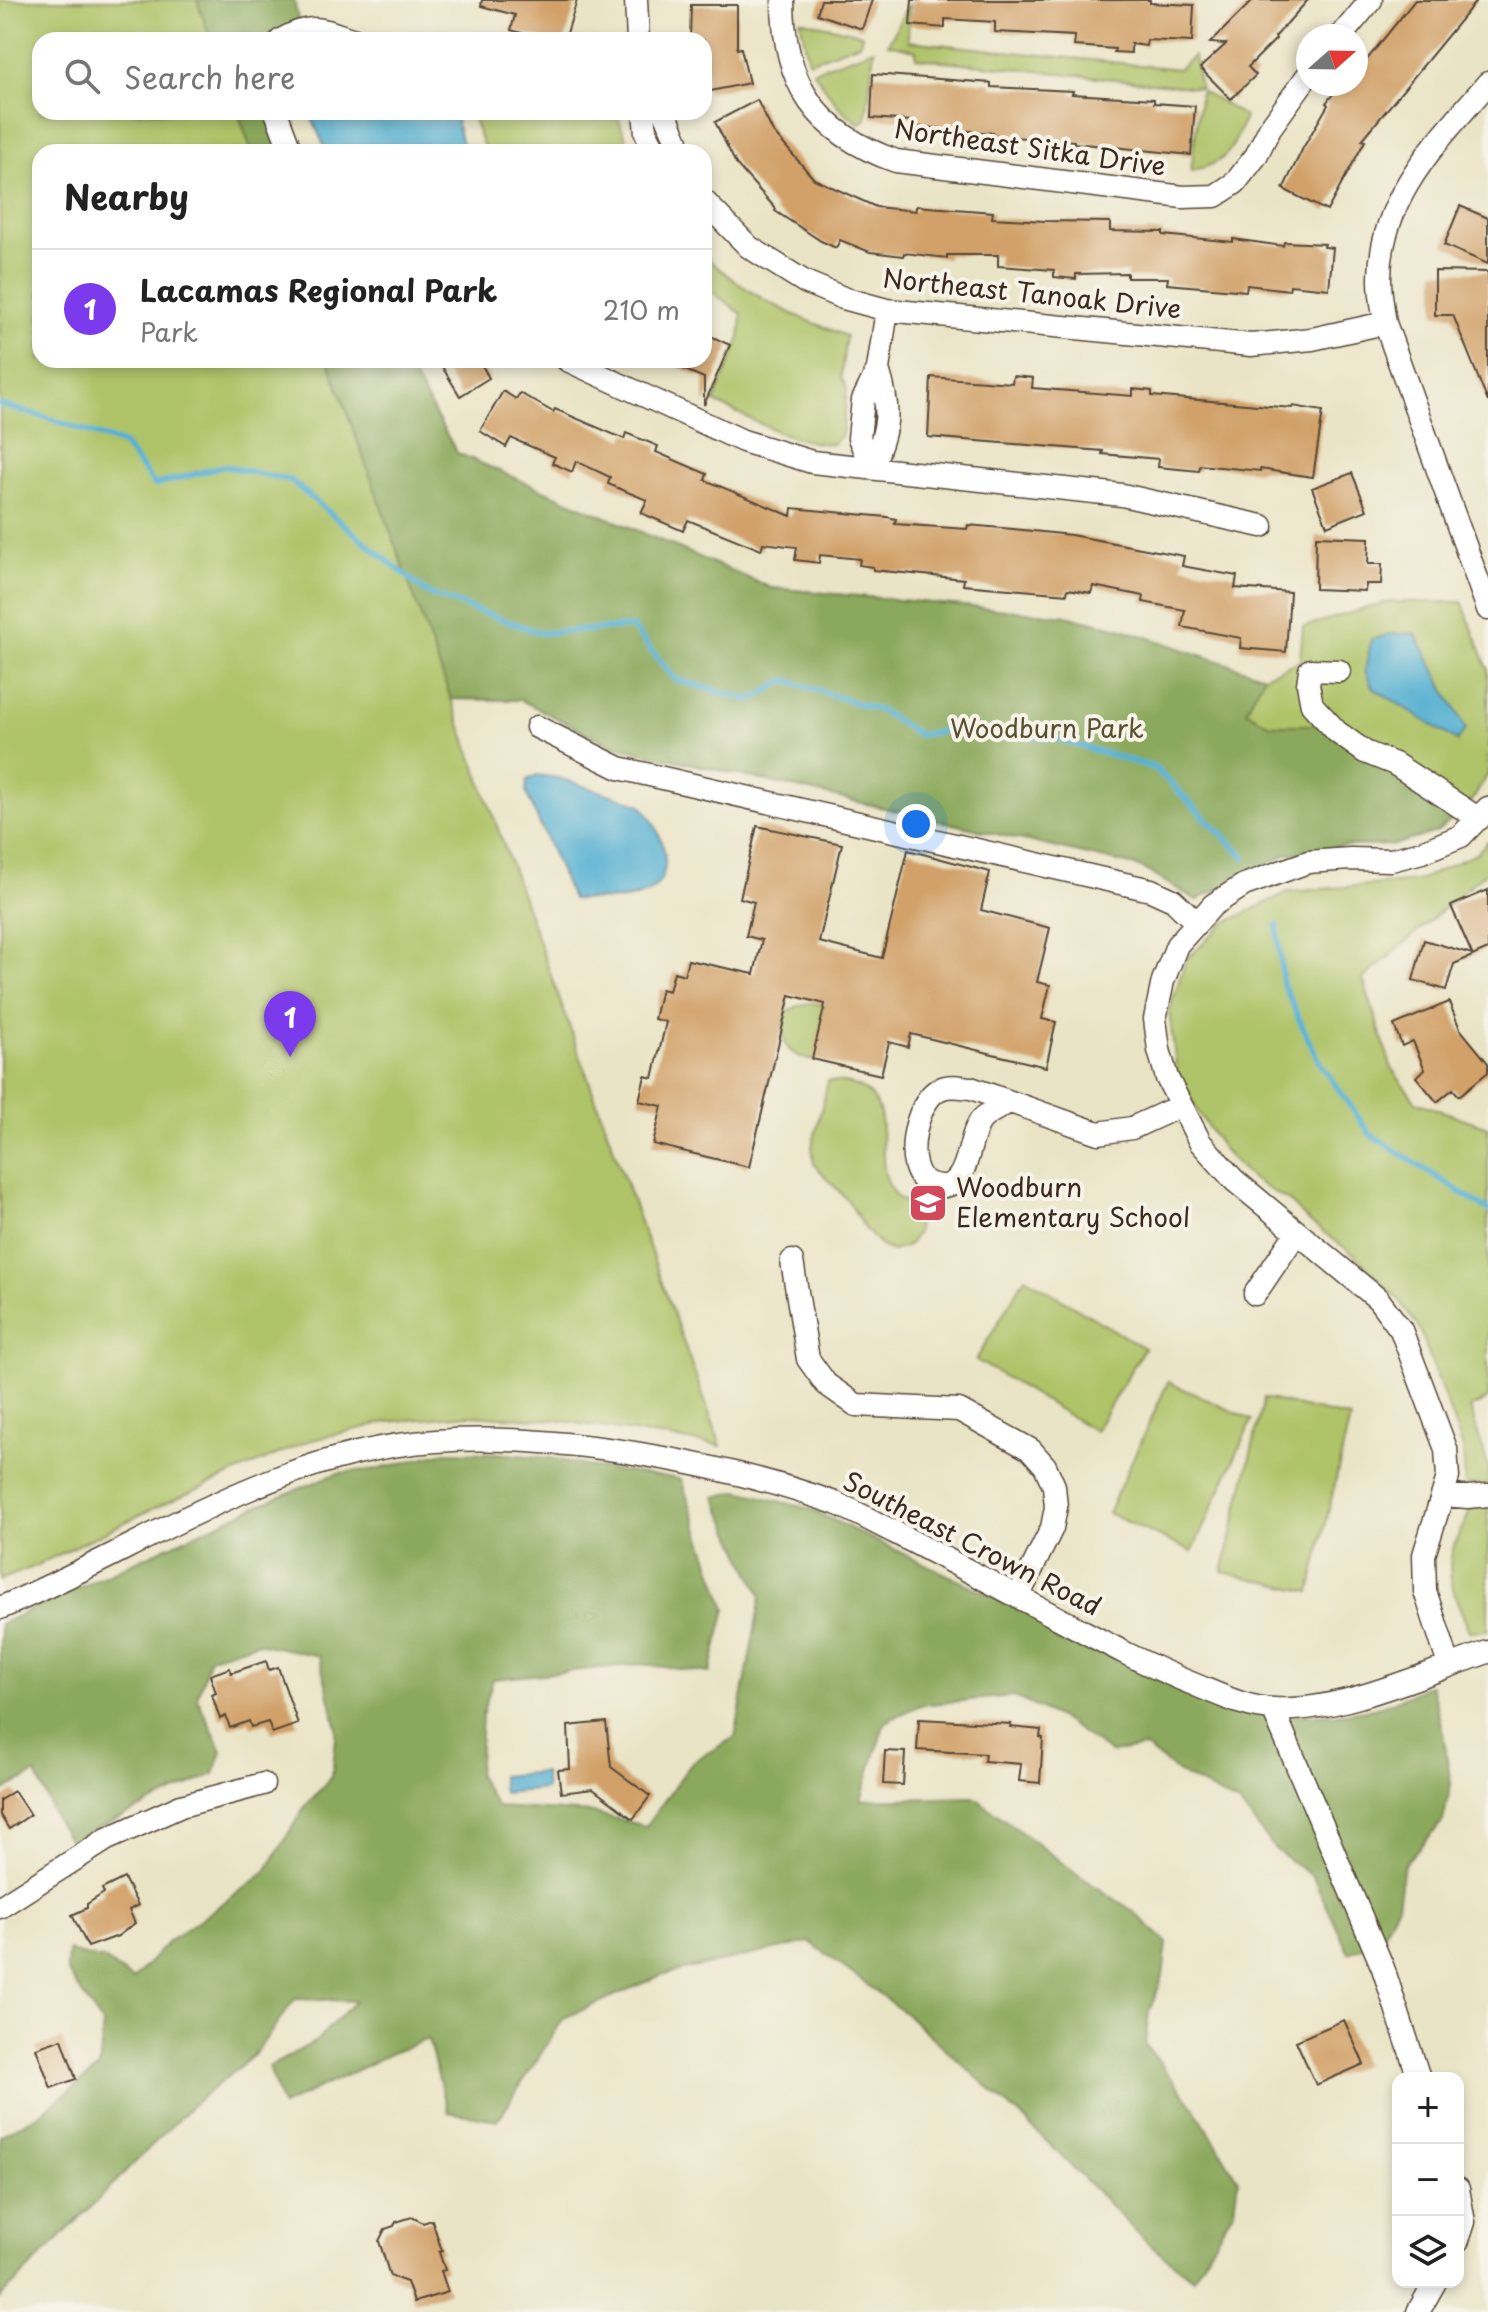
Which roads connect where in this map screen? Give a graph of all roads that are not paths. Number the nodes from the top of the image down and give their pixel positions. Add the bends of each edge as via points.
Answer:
1 (636, 0) edge
2 (783, 0) edge
3 (1371, 0) edge
4 (1351, 24) edge
5 (294, 32) edge
6 (329, 32) edge
7 (638, 32) edge
8 (1488, 83) edge
9 (1296, 92) edge
10 (280, 120) edge
11 (645, 120) edge
12 (668, 120) edge
13 (291, 144) edge
14 (652, 144) edge
15 (676, 144) edge
16 (712, 209) edge
17 (887, 310) junction
18 (1385, 323) junction
19 (584, 368) edge
20 (872, 468) junction
21 (1262, 526) dead end
22 (1488, 609) edge
23 (1339, 671) dead end
24 (537, 727) dead end
25 (1484, 813) edge
26 (1196, 922) junction
27 (1009, 1102) junction
28 (1180, 1106) junction
29 (1297, 1232) junction
30 (792, 1261) dead end
31 (1255, 1294) dead end
32 (1443, 1495) junction
33 (1488, 1495) edge
34 (1018, 1597) junction
35 (0, 1608) edge
36 (1488, 1652) edge
37 (1449, 1665) junction
38 (1273, 1709) junction
39 (263, 1784) dead end
40 (0, 1907) edge
41 (1417, 2072) edge
42 (1432, 2288) edge
43 (1418, 2312) edge

1 - 7 street
2 - 9 street, Northeast Sitka Drive via 786,47 813,108 841,136 896,161 1183,197 1215,196 1249,165
3 - 4 street
5 - 6 street via 312,27
8 - 18 street via 1422,160 1395,204 1380,280
10 - 13 street
11 - 14 street
12 - 15 street
16 - 17 street, Northeast Tanoak Drive via 749,247 805,282
17 - 18 street, Northeast Tanoak Drive via 1251,345
17 - 20 street via 878,369 888,402 885,434
18 - 22 street
19 - 20 street via 743,441 812,462
20 - 21 street via 1122,495
23 - 25 street via 1310,670 1308,684 1312,705 1337,732 1365,752
24 - 26 street via 619,768 1151,890 1173,900
25 - 26 street via 1461,836 1422,852 1391,860 1308,862 1273,873 1244,885
26 - 28 street via 1177,945 1155,1019 1167,1078
27 - 27 street via 951,1086 928,1096 912,1157 917,1173 930,1184 955,1181 983,1118
27 - 28 street via 1098,1133 1132,1128
28 - 29 street via 1200,1142 1234,1180
29 - 31 street
29 - 32 street via 1378,1299 1401,1330 1446,1449
30 - 34 street via 808,1359 826,1384 856,1405 959,1410 1031,1450 1045,1466 1054,1486 1052,1528
32 - 33 street
32 - 37 street via 1424,1555 1425,1591
34 - 35 street, Southeast Crown Road via 838,1504 743,1475 608,1450 468,1440 356,1452 255,1485
34 - 38 street, Southeast Crown Road via 1151,1667 1247,1705
36 - 37 street, Southeast Crown Road
37 - 38 street, Southeast Crown Road via 1342,1701
38 - 41 street via 1383,1968
39 - 40 street via 181,1806 107,1839
42 - 43 street

